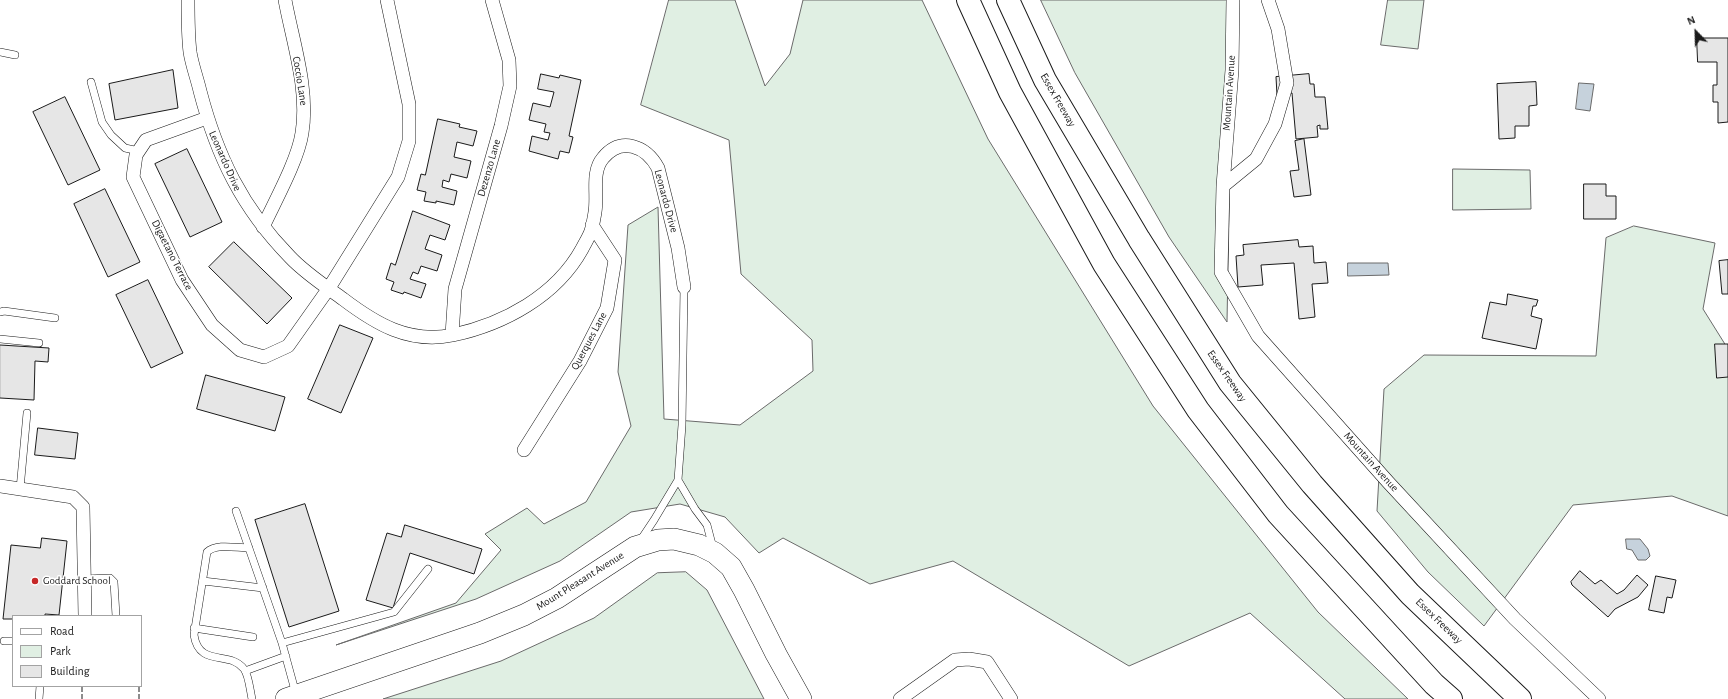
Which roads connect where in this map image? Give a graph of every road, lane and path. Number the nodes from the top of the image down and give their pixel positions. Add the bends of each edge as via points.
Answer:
1 (188, 0) edge
2 (285, 0) edge
3 (387, 0) edge
4 (492, 0) edge
5 (968, 0) edge
6 (1008, 0) edge
7 (1233, 0) edge
8 (1268, 0) edge
9 (0, 52) edge
10 (15, 55) dead end
11 (91, 82) dead end
12 (207, 118) junction
13 (139, 151) junction
14 (1223, 186) junction
15 (592, 225) junction
16 (262, 227) junction
17 (684, 287) joint
18 (329, 288) junction
19 (0, 312) edge
20 (55, 318) dead end
21 (452, 335) junction
22 (0, 339) edge
23 (39, 343) dead end
24 (27, 413) dead end
25 (524, 450) dead end
26 (678, 480) junction
27 (0, 486) edge
28 (20, 489) junction
29 (236, 512) dead end
30 (249, 548) junction
31 (635, 548) junction
32 (715, 553) junction
33 (428, 569) dead end
34 (84, 579) junction
35 (203, 581) junction
36 (263, 588) junction
37 (85, 615) edge
38 (116, 615) edge
39 (194, 628) junction
40 (253, 637) dead end
41 (4, 641) dead end
42 (12, 641) edge
43 (282, 643) junction
44 (286, 656) junction
45 (245, 670) junction
46 (40, 687) edge
47 (291, 697) edge
48 (39, 699) edge
49 (252, 699) edge
50 (801, 699) edge
51 (900, 699) edge
52 (1011, 699) edge
53 (1451, 699) edge
54 (1520, 699) edge
55 (1599, 699) edge

1 - 12 street, Leonardo Drive via 190,52
2 - 16 street, Coccio Lane via 305,108 302,135 295,156
3 - 18 street via 409,104 409,141 398,177
4 - 21 street, Dezenzo Lane via 509,60 510,86 455,289
5 - 53 highway via 1010,92 1104,264 1198,410 1278,514 1434,684
6 - 54 highway, Essex Freeway via 1045,80 1230,383 1312,484 1410,594
7 - 14 street, Mountain Avenue via 1232,70
8 - 14 street via 1278,29 1287,83 1275,124 1256,159
9 - 10 lane
11 - 13 lane via 102,122 111,135 125,148
12 - 13 street via 146,140
12 - 16 street, Leonardo Drive via 220,154 240,196
13 - 18 street, Digaetano Terrace via 136,155 133,177 182,280 212,325 240,350 264,357 288,346
14 - 55 street, Mountain Avenue via 1221,272 1258,336 1515,619
15 - 17 street, Leonardo Drive via 596,209 597,168 602,159 609,152 627,146 637,147 646,152 658,168 678,248
15 - 21 street, Leonardo Drive via 579,254 563,277 544,293 521,310 481,327
15 - 25 street, Querques Lane via 615,260 606,308 580,361
16 - 18 street, Leonardo Drive via 291,258
17 - 26 lane via 682,425
18 - 21 street, Leonardo Drive via 387,328 407,334
19 - 20 lane
22 - 23 lane
24 - 28 lane
26 - 31 lane
26 - 32 lane via 707,524
27 - 28 street
28 - 34 street via 73,497 83,507
29 - 30 lane
30 - 35 lane via 211,548 207,552
30 - 36 lane
31 - 32 main road, Mount Pleasant Avenue via 658,540 674,539 699,545
31 - 47 main road, Mount Pleasant Avenue via 557,598 524,615 480,633
32 - 50 main road, Mount Pleasant Avenue via 731,567
33 - 43 lane via 394,612
34 - 37 street
34 - 38 lane via 110,578 114,582
35 - 36 lane
35 - 39 lane
36 - 43 lane
39 - 40 lane
39 - 45 lane via 195,645 200,651 208,656 240,664
41 - 42 lane
43 - 44 lane
44 - 45 lane
44 - 47 lane
45 - 49 lane
46 - 48 lane
51 - 52 street via 955,660 969,659 987,662

